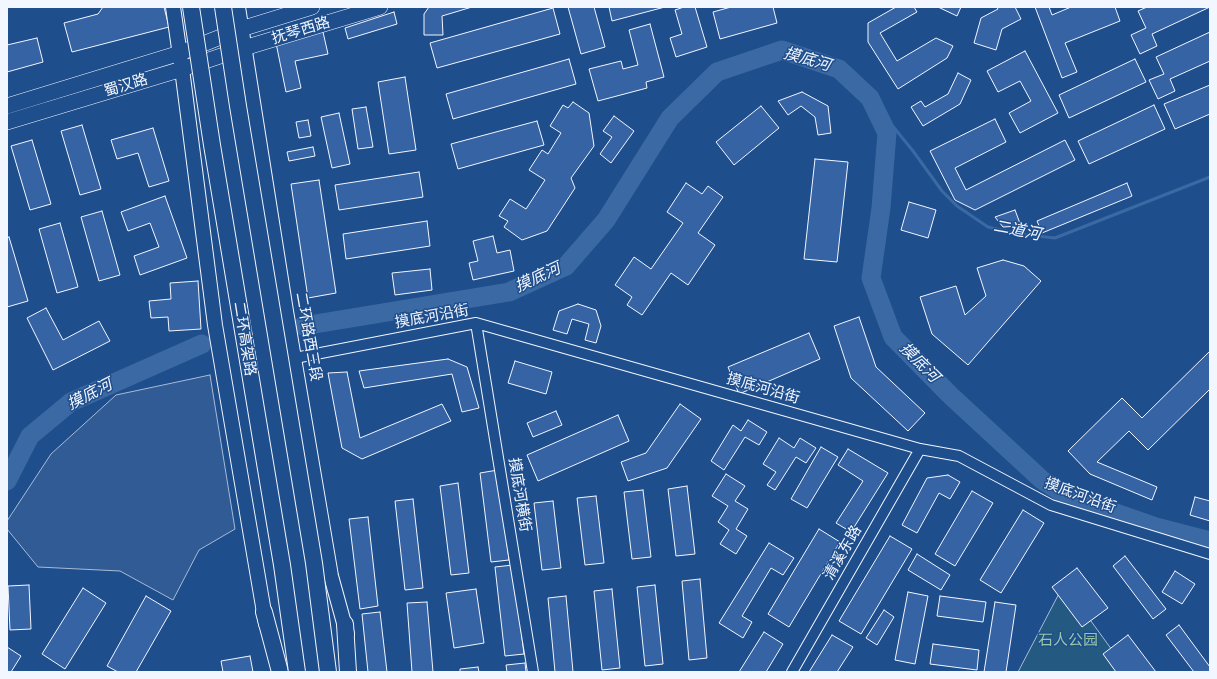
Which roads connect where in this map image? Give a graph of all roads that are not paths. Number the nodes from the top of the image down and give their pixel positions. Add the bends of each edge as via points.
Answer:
1 (173, 7) edge
2 (190, 7) edge
3 (223, 7) edge
4 (238, 7) edge
5 (312, 7) edge
6 (380, 7) edge
7 (241, 29) junction
8 (244, 48) junction
9 (180, 53) junction
10 (182, 69) junction
11 (7, 106) edge
12 (7, 122) edge
13 (476, 324) junction
14 (295, 358) junction
15 (920, 449) junction
16 (1210, 554) edge
17 (264, 612) junction
18 (345, 624) junction
19 (272, 672) edge
20 (280, 672) edge
21 (297, 672) edge
22 (328, 672) edge
23 (348, 672) edge
24 (353, 672) edge
25 (533, 672) edge
26 (792, 672) edge

1 - 9 main road
2 - 21 highway, 二环高架路, bridge via 282,565
3 - 22 highway, bridge via 314,563
4 - 7 main road, 二环路西三段
5 - 7 main road, 抚琴西路
6 - 8 main road, 抚琴西路
7 - 8 main road, 二环路西三段
7 - 9 main road, 蜀汉路
8 - 10 main road, 蜀汉路
8 - 14 main road, 二环路西三段
9 - 10 main road
9 - 11 main road, 蜀汉路
10 - 12 main road, 蜀汉路
10 - 17 main road via 215,325
13 - 14 street, 摸底河沿街
13 - 15 street, 摸底河沿街
13 - 25 street, 摸底河横街
14 - 18 main road, 二环路西三段 via 331,576
15 - 16 street, 摸底河沿街 via 959,456 1051,505
15 - 26 street, 清溪东路
17 - 19 main road
17 - 20 highway
18 - 23 highway
18 - 24 main road, 二环路西三段

